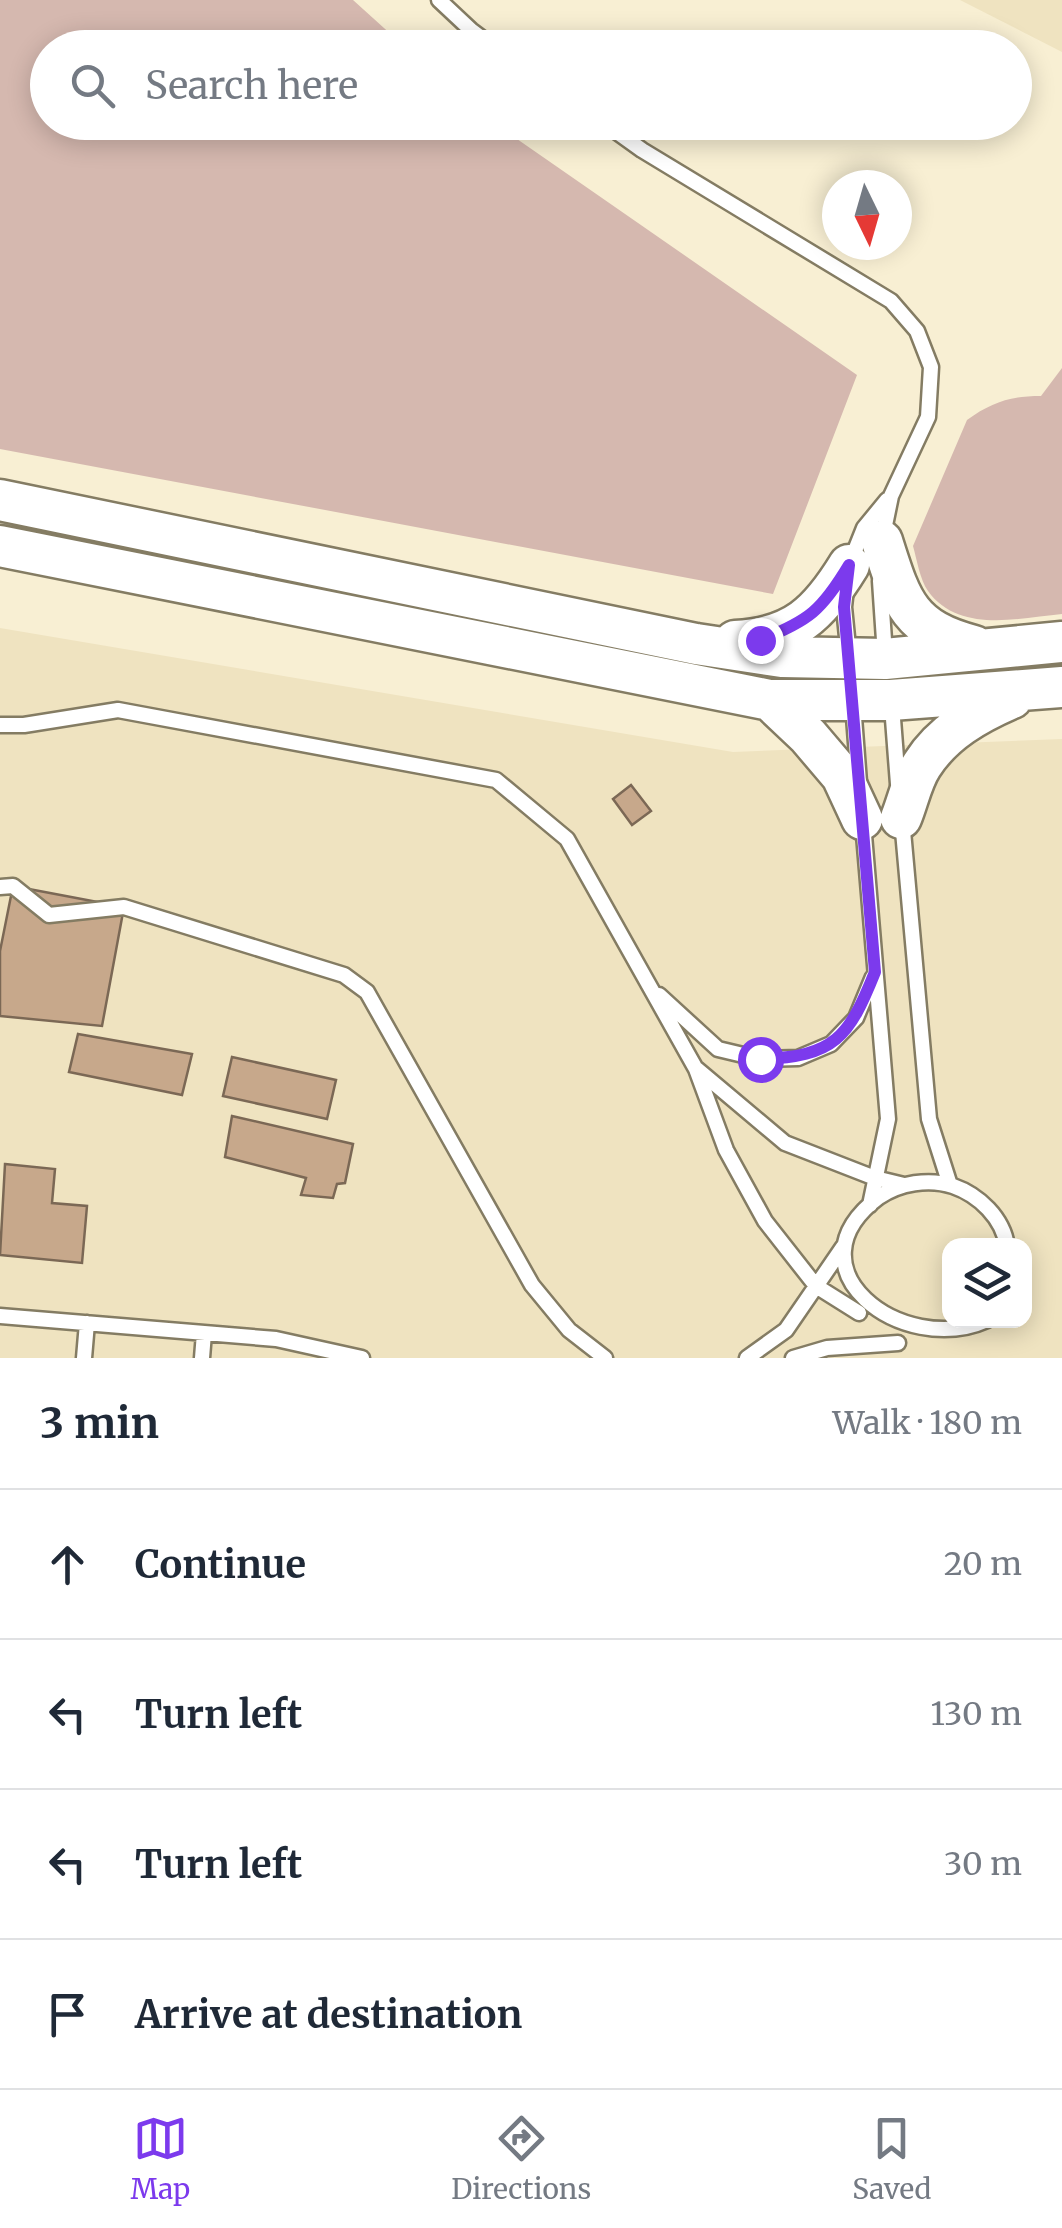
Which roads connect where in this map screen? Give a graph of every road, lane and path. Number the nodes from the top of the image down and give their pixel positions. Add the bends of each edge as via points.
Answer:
1 (439, 0) edge
2 (470, 30) edge
3 (630, 140) edge
4 (891, 496) junction
5 (0, 500) edge
6 (882, 541) junction
7 (0, 546) edge
8 (849, 565) junction
9 (1062, 642) edge
10 (696, 644) junction
11 (988, 649) junction
12 (867, 659) junction
13 (1046, 688) edge
14 (770, 700) junction
15 (872, 700) junction
16 (0, 724) edge
17 (882, 819) junction
18 (0, 887) edge
19 (875, 972) junction
20 (647, 984) junction
21 (696, 1069) junction
22 (875, 1178) junction
23 (904, 1185) junction
24 (950, 1185) junction
25 (870, 1204) junction
26 (1004, 1238) edge
27 (848, 1240) junction
28 (816, 1286) junction
29 (0, 1316) edge
30 (868, 1322) junction
31 (87, 1323) junction
32 (980, 1328) edge
33 (204, 1333) junction
34 (952, 1344) dead end
35 (314, 1352) edge
36 (84, 1358) edge
37 (202, 1358) edge
38 (362, 1358) edge
39 (605, 1358) edge
40 (747, 1358) edge
41 (794, 1358) edge

1 - 2 lane
3 - 4 lane via 892,301 917,331 931,367 928,417
4 - 6 lane
4 - 8 lane via 864,528
5 - 10 main road
6 - 11 main road via 897,588 918,621 948,639
6 - 12 lane
7 - 14 main road
8 - 10 main road via 826,602 794,627 760,640
8 - 12 lane via 844,607
9 - 11 main road
10 - 12 main road via 782,657
11 - 12 main road
12 - 15 main road
13 - 15 main road
13 - 17 main road via 977,714 950,734
14 - 15 main road
14 - 17 main road
15 - 17 lane
15 - 17 lane
16 - 20 lane via 118,710 496,780 567,839
17 - 19 lane
17 - 24 lane via 929,1118
18 - 39 lane via 13,886 49,916 124,907 344,975 367,992 532,1286 568,1330
19 - 20 lane via 856,1018 831,1044 798,1058 718,1050
19 - 22 lane via 888,1120
20 - 21 lane
21 - 22 lane via 785,1143
21 - 28 lane via 726,1150 765,1221
22 - 23 lane
22 - 25 lane
23 - 24 lane
23 - 25 lane
24 - 26 lane via 994,1214
25 - 27 lane
27 - 28 lane
27 - 30 lane via 846,1277
28 - 30 lane
28 - 40 lane via 786,1330
29 - 31 lane
30 - 41 lane via 906,1344 827,1348
31 - 33 lane
31 - 36 lane
32 - 34 lane
33 - 35 lane via 276,1339
33 - 37 lane
35 - 38 lane

